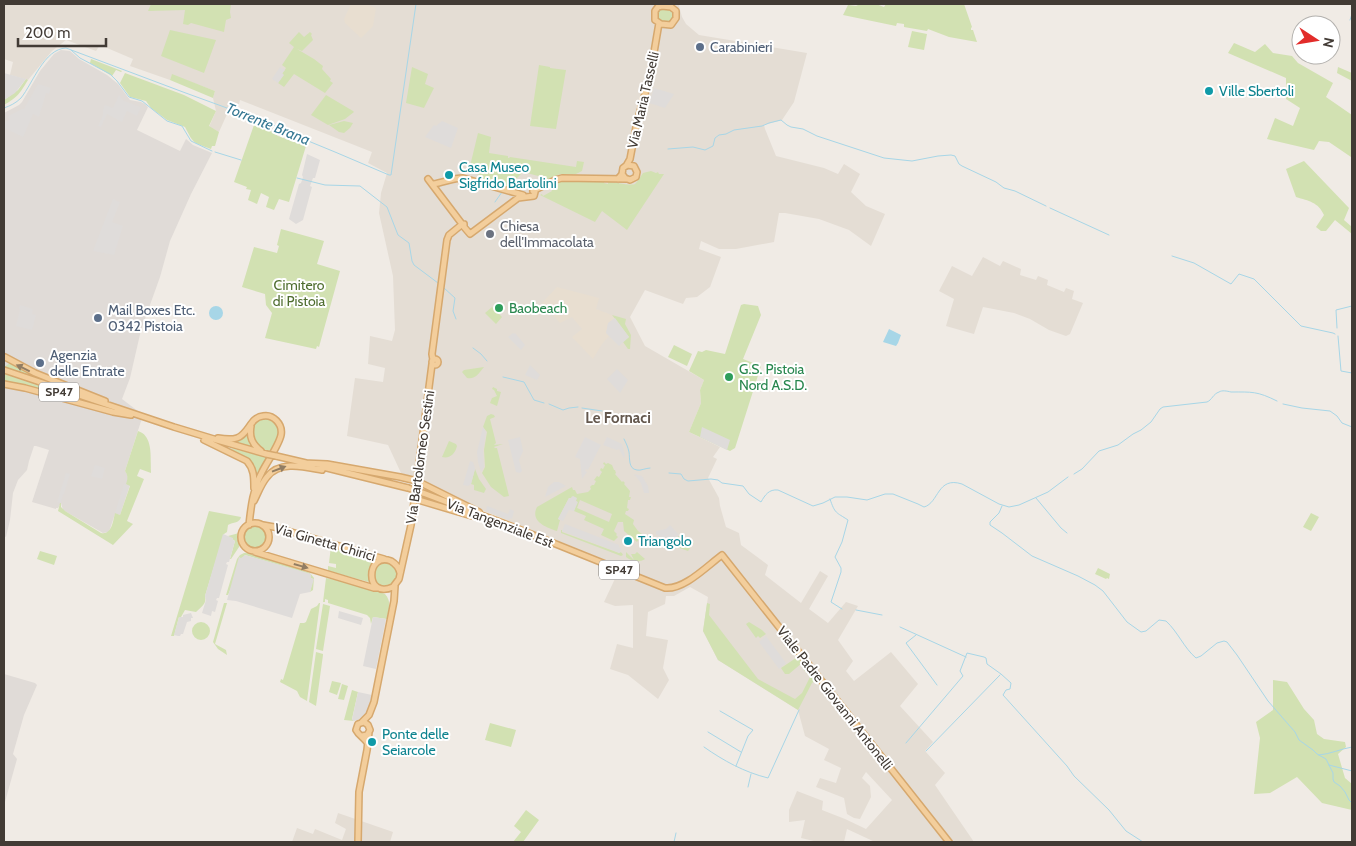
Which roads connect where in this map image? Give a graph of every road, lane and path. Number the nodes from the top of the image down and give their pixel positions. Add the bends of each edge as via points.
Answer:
1 (666, 5) edge
2 (656, 7) edge
3 (659, 23) junction
4 (666, 25) junction
5 (656, 41) junction
6 (630, 159) junction
7 (626, 166) junction
8 (632, 166) junction
9 (622, 174) junction
10 (618, 179) junction
11 (627, 179) junction
12 (533, 192) junction
13 (462, 226) junction
14 (4, 358) edge
15 (4, 371) edge
16 (4, 384) edge
17 (117, 409) junction
18 (251, 423) junction
19 (204, 438) junction
20 (266, 454) junction
21 (304, 462) junction
22 (345, 472) junction
23 (417, 481) junction
24 (424, 486) junction
25 (416, 489) junction
26 (253, 494) junction
27 (415, 499) junction
28 (250, 509) junction
29 (485, 517) junction
30 (260, 524) junction
31 (249, 525) junction
32 (406, 546) junction
33 (255, 552) junction
34 (722, 555) joint
35 (388, 561) junction
36 (400, 574) junction
37 (395, 586) junction
38 (381, 588) junction
39 (392, 609) junction
40 (374, 702) junction
41 (362, 722) junction
42 (369, 730) junction
43 (362, 736) junction
44 (368, 744) junction
45 (358, 842) edge
46 (949, 842) edge

1 - 2 main road
1 - 4 main road via 677,15 673,23
2 - 3 main road via 655,18
3 - 4 main road
3 - 5 main road, Via Maria Tasselli
4 - 5 main road, Via Maria Tasselli
5 - 6 main road, Via Maria Tasselli
6 - 7 main road, Via Maria Tasselli
6 - 8 main road, Via Maria Tasselli
7 - 8 main road
7 - 9 main road
8 - 11 main road via 636,176
9 - 10 main road
9 - 11 main road
10 - 11 main road
10 - 12 main road via 562,178
12 - 13 main road via 518,198 470,234
12 - 13 main road via 520,196 463,178 433,184
13 - 23 main road, Via Bartolomeo Sestini via 447,243
17 -> 14 main road
15 - 17 main road, SP47
16 - 17 main road
17 - 19 main road, Via Tangenziale Est / SP47
18 - 19 main road via 237,438
18 - 20 main road via 252,441
18 - 26 main road via 258,417 269,416 278,422 281,432
19 - 20 main road, Via Tangenziale Est / SP47
19 - 26 main road via 249,464 254,472
20 - 21 main road, Via Tangenziale Est / SP47, bridge
21 - 22 main road, Via Tangenziale Est / SP47
21 - 23 main road
28 -> 22 main road via 267,476 279,468 293,466
22 - 29 main road, Via Tangenziale Est / SP47, bridge via 408,488
23 - 24 main road
23 - 25 main road, Via Bartolomeo Sestini
24 - 25 main road
24 - 29 main road
25 - 27 main road, Via Bartolomeo Sestini
26 - 28 main road
27 - 29 main road
27 - 32 main road, Via Bartolomeo Sestini
28 - 30 main road
28 - 31 main road
29 - 34 main road, Via Tangenziale Est / SP47 via 665,588 682,584
30 - 31 main road
30 - 33 main road via 268,531 269,540 264,549
30 - 35 main road, Via Ginetta Chirici
31 - 33 main road via 242,531 241,540 245,548
32 - 35 main road via 401,557
32 - 36 main road, Via Bartolomeo Sestini
33 -> 38 main road
34 - 46 main road, Viale Padre Giovanni Antonelli
35 - 36 main road via 397,566
35 - 38 main road via 378,562 372,570 372,581
36 - 37 main road
37 - 38 main road
37 - 39 main road
38 - 39 main road via 391,597
39 - 40 main road
40 - 41 main road
40 - 42 main road
41 - 42 main road
41 - 43 main road via 356,728
42 - 43 main road
42 - 44 main road
43 - 44 main road
44 - 45 main road via 359,792

